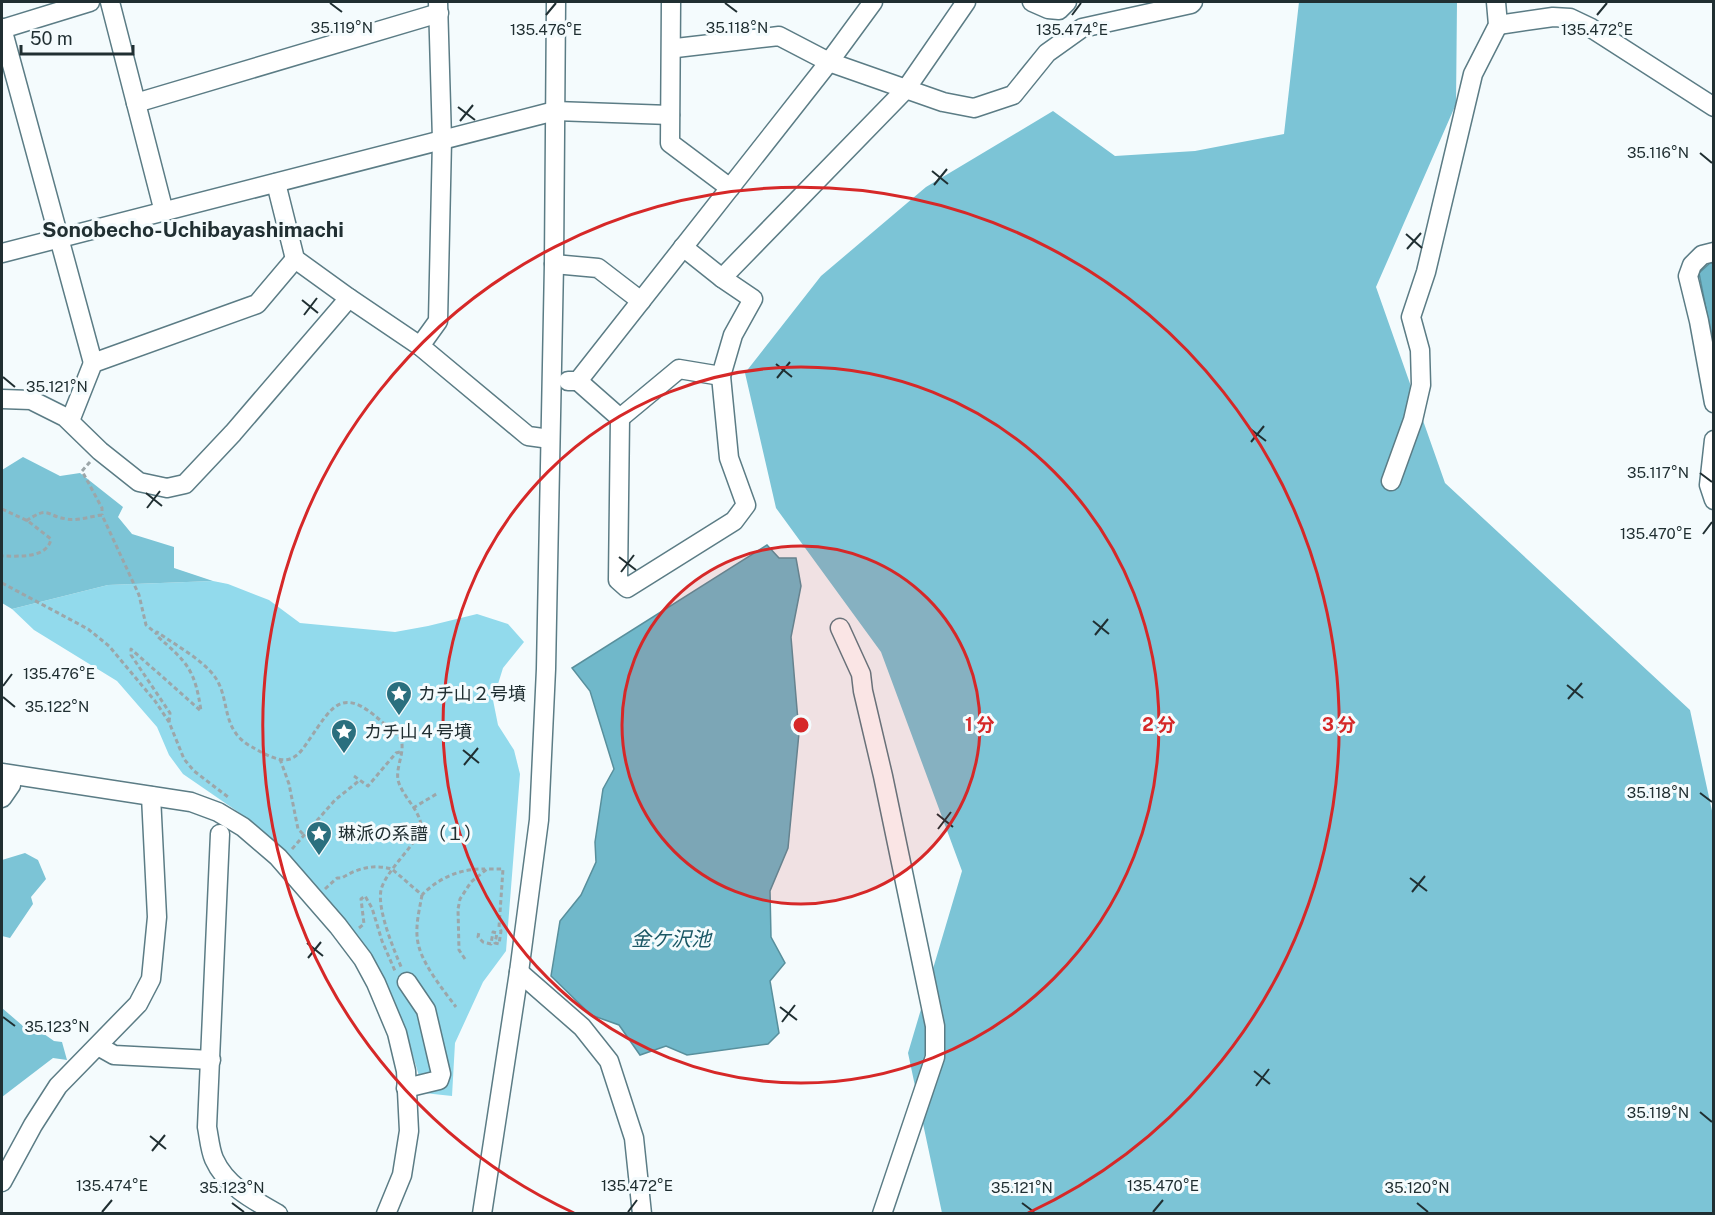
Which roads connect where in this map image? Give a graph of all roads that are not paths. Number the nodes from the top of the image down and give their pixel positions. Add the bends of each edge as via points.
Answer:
1 (90, 2) edge
2 (111, 2) edge
3 (556, 2) edge
4 (671, 2) edge
5 (873, 2) edge
6 (966, 2) edge
7 (1032, 2) edge
8 (1067, 2) edge
9 (1193, 2) edge
10 (1496, 2) edge
11 (438, 7) edge
12 (1498, 25) junction
13 (2, 29) edge
14 (676, 48) dead end
15 (829, 62) junction
16 (906, 89) junction
17 (136, 103) junction
18 (1713, 107) edge
19 (555, 111) junction
20 (670, 115) junction
21 (442, 140) junction
22 (276, 183) junction
23 (730, 188) junction
24 (164, 212) junction
25 (59, 238) junction
26 (683, 247) junction
27 (1713, 252) edge
28 (2, 253) edge
29 (295, 259) junction
30 (554, 264) junction
31 (722, 278) junction
32 (349, 298) junction
33 (641, 301) junction
34 (420, 346) junction
35 (93, 363) junction
36 (721, 376) junction
37 (578, 381) junction
38 (551, 382) junction
39 (2, 399) edge
40 (1713, 403) edge
41 (620, 418) junction
42 (70, 421) junction
43 (550, 438) junction
44 (1713, 440) edge
45 (1391, 481) dead end
46 (1713, 500) edge
47 (840, 628) dead end
48 (7, 774) edge
49 (151, 796) junction
50 (2, 798) edge
51 (220, 834) dead end
52 (519, 972) junction
53 (385, 1002) junction
54 (98, 1046) junction
55 (211, 1059) junction
56 (406, 1088) junction
57 (2, 1182) edge
58 (278, 1214) edge
59 (386, 1214) edge
60 (482, 1214) edge
61 (642, 1214) edge
62 (882, 1214) edge

1 - 13 street
2 - 17 street
3 - 19 street
4 - 20 street
5 - 15 street
6 - 16 street
7 - 8 street via 1059,10
9 - 16 street via 1082,28 1047,53 1013,95 974,108
10 - 12 street
11 - 17 street
11 - 21 street
12 - 18 street via 1570,18
12 - 45 street via 1473,74 1429,261 1411,317 1420,350 1421,385
13 - 25 street
14 - 15 street via 779,36
15 - 16 street
15 - 23 street
16 - 31 street
17 - 24 street
19 - 20 street
19 - 21 street
19 - 30 street
20 - 23 street via 670,143
21 - 22 street
21 - 34 street via 438,321
22 - 24 street
22 - 29 street
23 - 26 street
24 - 25 street
25 - 28 street
25 - 35 street
26 - 31 street
26 - 33 street
27 - 40 street via 1702,255 1688,276
29 - 32 street
29 - 35 street via 257,304
30 - 33 street via 598,268
30 - 38 street
31 - 36 street via 753,299 733,336
32 - 34 street
32 - 42 street via 185,484 167,488 139,482
33 - 37 street
34 - 43 street via 528,436
35 - 42 street
36 - 41 street via 679,369
36 - 41 street via 729,458 746,505 734,521 627,588 618,580
37 - 38 street
37 - 41 street
38 - 43 street
39 - 42 street via 31,400
43 - 52 street via 539,819
44 - 46 street via 1709,485
47 - 62 street via 861,674 935,1026 935,1057
48 - 49 street
48 - 50 street via 11,785
49 - 53 street via 191,802 218,812 278,856 363,959
49 - 54 street via 157,917 151,979 138,1004
51 - 55 street
52 - 60 street
52 - 61 street via 582,1027 609,1061 634,1138
53 - 56 street via 397,1033
53 - 56 street via 407,987 426,1010 441,1074 432,1084
54 - 55 street via 114,1055
54 - 57 street via 58,1086
55 - 58 street via 207,1127 214,1158 227,1180
56 - 59 street via 409,1131 402,1175

